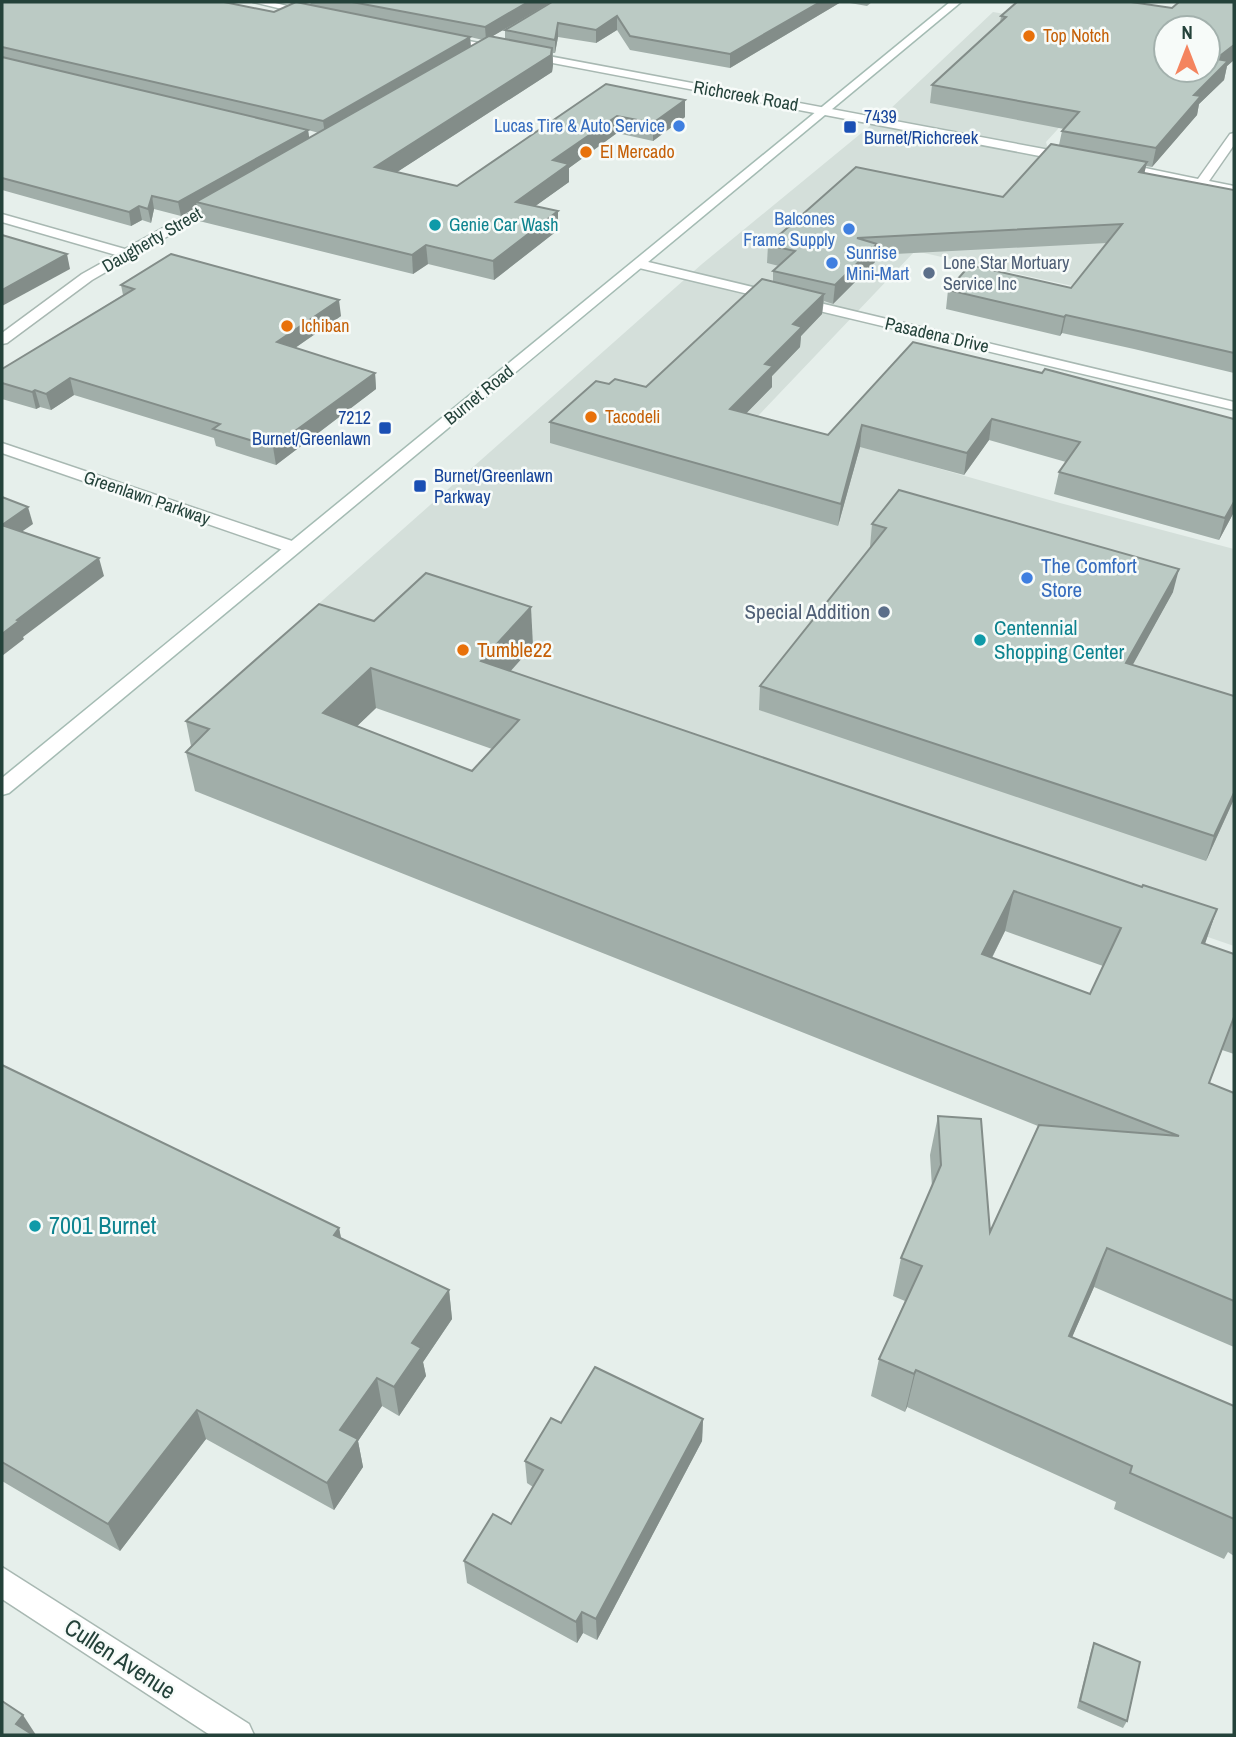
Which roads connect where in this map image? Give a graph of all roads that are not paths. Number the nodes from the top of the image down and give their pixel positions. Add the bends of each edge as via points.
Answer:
1 (956, 2) edge
2 (267, 3) edge
3 (323, 15) edge
4 (508, 34) edge
5 (431, 37) edge
6 (485, 48) junction
7 (470, 57) edge
8 (824, 110) junction
9 (1234, 138) edge
10 (1082, 160) edge
11 (1108, 165) edge
12 (1201, 184) junction
13 (1234, 190) edge
14 (233, 194) edge
15 (2, 218) edge
16 (127, 254) junction
17 (640, 264) junction
18 (2, 340) edge
19 (1234, 406) edge
20 (2, 448) edge
21 (292, 547) junction
22 (2, 788) edge
23 (2, 1582) edge
24 (238, 1735) edge

1 - 8 street, Burnet Road
2 - 3 street
4 - 6 street
5 - 6 street, Richcreek Road
6 - 7 street
6 - 8 street, Richcreek Road
8 - 10 street, Richcreek Road
8 - 17 street, Burnet Road
9 - 12 street
11 - 12 street
12 - 13 street
14 - 16 street, Daugherty Street
15 - 16 street
16 - 18 street, Daugherty Street via 87,277
17 - 19 street, Pasadena Drive
17 - 21 street, Burnet Road
20 - 21 street, Greenlawn Parkway
21 - 22 street, Burnet Road
23 - 24 street, Cullen Avenue

